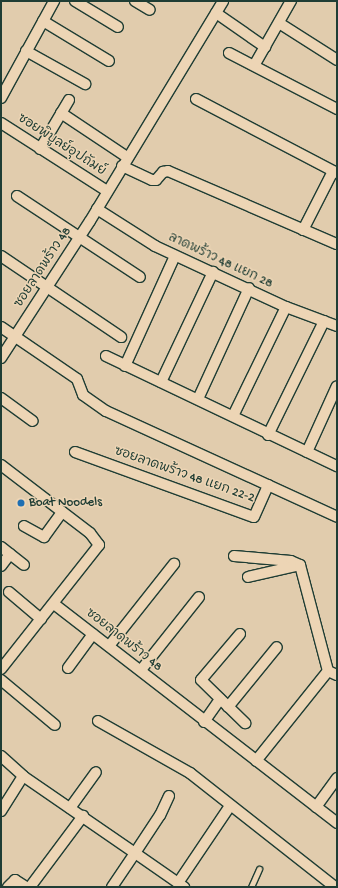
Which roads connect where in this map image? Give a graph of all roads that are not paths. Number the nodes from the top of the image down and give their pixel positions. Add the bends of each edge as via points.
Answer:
1 (54, 1) edge
2 (75, 1) edge
3 (135, 1) edge
4 (223, 1) edge
5 (291, 1) edge
6 (150, 10) dead end
7 (216, 13) junction
8 (43, 21) junction
9 (279, 22) junction
10 (118, 27) dead end
11 (265, 47) junction
12 (26, 51) junction
13 (229, 53) dead end
14 (337, 60) edge
15 (109, 61) dead end
16 (255, 64) junction
17 (85, 84) dead end
18 (1, 98) edge
19 (196, 98) dead end
20 (69, 100) dead end
21 (337, 109) edge
22 (60, 113) junction
23 (1, 123) edge
24 (40, 149) junction
25 (125, 162) junction
26 (335, 172) edge
27 (107, 191) junction
28 (17, 196) dead end
29 (97, 209) junction
30 (303, 230) junction
31 (79, 238) junction
32 (337, 244) edge
33 (1, 256) edge
34 (175, 256) junction
35 (212, 272) junction
36 (140, 278) dead end
37 (45, 288) junction
38 (248, 288) junction
39 (286, 307) junction
40 (324, 321) junction
41 (337, 326) edge
42 (1, 327) edge
43 (15, 336) junction
44 (121, 338) dead end
45 (106, 356) dead end
46 (1, 358) edge
47 (125, 366) junction
48 (161, 382) junction
49 (337, 386) edge
50 (1, 398) edge
51 (198, 399) junction
52 (233, 416) junction
53 (33, 421) dead end
54 (268, 435) junction
55 (75, 452) dead end
56 (307, 452) junction
57 (1, 465) edge
58 (337, 466) edge
59 (268, 485) junction
60 (62, 512) junction
61 (337, 517) edge
62 (24, 526) dead end
63 (1, 547) edge
64 (10, 554) junction
65 (234, 556) dead end
66 (174, 564) dead end
67 (24, 565) dead end
68 (300, 565) junction
69 (1, 566) edge
70 (248, 577) dead end
71 (9, 592) dead end
72 (199, 597) dead end
73 (54, 604) junction
74 (41, 619) junction
75 (93, 634) junction
76 (240, 634) dead end
77 (108, 646) junction
78 (278, 647) dead end
79 (68, 668) dead end
80 (1, 669) edge
81 (141, 670) junction
82 (332, 673) edge
83 (1, 680) edge
84 (220, 699) junction
85 (228, 707) junction
86 (98, 721) dead end
87 (204, 722) junction
88 (245, 723) dead end
89 (55, 725) dead end
90 (1, 756) edge
91 (256, 761) junction
92 (96, 772) dead end
93 (24, 776) junction
94 (337, 778) edge
95 (169, 796) dead end
96 (230, 806) junction
97 (316, 807) junction
98 (70, 808) junction
99 (1, 811) edge
100 (83, 816) junction
101 (337, 823) edge
102 (135, 853) junction
103 (259, 870) dead end
104 (181, 885) edge
105 (8, 887) edge
106 (26, 887) edge
107 (30, 887) edge
108 (112, 887) edge
109 (251, 887) edge
110 (335, 887) edge

1 - 8 street
2 - 10 street
3 - 6 street
4 - 7 street, ซอยลาดพร้าว 48
5 - 9 street
7 - 11 street
7 - 25 street, ซอยลาดพร้าว 48
8 - 12 street
8 - 15 street
9 - 11 street
9 - 14 street
11 - 16 street
12 - 17 street
12 - 18 street
13 - 16 street
16 - 21 street
19 - 26 street
20 - 22 street
22 - 24 street
22 - 25 street
23 - 24 street, ซอยพิบูลย์อุปถัมย์
24 - 27 street, ซอยพิบูลย์อุปถัมย์
25 - 27 street, ซอยลาดพร้าว 48
25 - 30 street via 152,180 168,171
26 - 30 street
27 - 29 street, ซอยลาดพร้าว 48
28 - 31 street
29 - 31 street, ซอยลาดพร้าว 48
29 - 34 street, ลาดพร้าว 48 แยก 28 via 147,242
30 - 32 street
31 - 36 street
31 - 37 street, ซอยลาดพร้าว 48
33 - 37 street
34 - 35 street, ลาดพร้าว 48 แยก 28
34 - 47 street
35 - 38 street, ลาดพร้าว 48 แยก 28
35 - 48 street
37 - 43 street, ซอยลาดพร้าว 48
37 - 44 street
38 - 39 street, ลาดพร้าว 48 แยก 28
38 - 51 street
39 - 40 street, ลาดพร้าว 48 แยก 28
39 - 52 street
40 - 41 street, ลาดพร้าว 48 แยก 28
40 - 54 street
42 - 43 street
43 - 46 street, ซอยลาดพร้าว 48
43 - 59 street via 77,379 83,395 90,402
45 - 47 street
47 - 48 street
48 - 51 street
49 - 56 street
50 - 53 street
51 - 52 street
52 - 54 street
54 - 56 street
55 - 59 street, ซอยลาดพร้าว 48 แยก 22-2 via 254,517
56 - 58 street
57 - 60 street
59 - 61 street
60 - 62 street via 44,537
60 - 73 street via 94,536 100,545
63 - 64 street
64 - 67 street
64 - 69 street
65 - 68 street via 291,561
66 - 77 street
68 - 70 street
68 - 82 street
71 - 74 street
72 - 81 street
73 - 74 street
73 - 75 street, ซอยลาดพร้าว 48
74 - 80 street
75 - 77 street, ซอยลาดพร้าว 48
75 - 79 street
76 - 84 street via 202,677 203,683
77 - 81 street, ซอยลาดพร้าว 48
78 - 85 street
81 - 87 street, ซอยลาดพร้าว 48
82 - 91 street
83 - 89 street
84 - 85 street
84 - 87 street
85 - 88 street
86 - 96 street via 190,772
87 - 91 street, ซอยลาดพร้าว 48
90 - 93 street
91 - 97 street, ซอยลาดพร้าว 48
92 - 98 street
93 - 98 street
93 - 99 street
94 - 97 street
95 - 102 street via 160,815
96 - 104 street
96 - 110 street
97 - 101 street, ซอยลาดพร้าว 48
98 - 100 street
100 - 102 street
100 - 107 street
102 - 104 street
102 - 108 street
103 - 109 lane
105 - 106 street via 15,880

